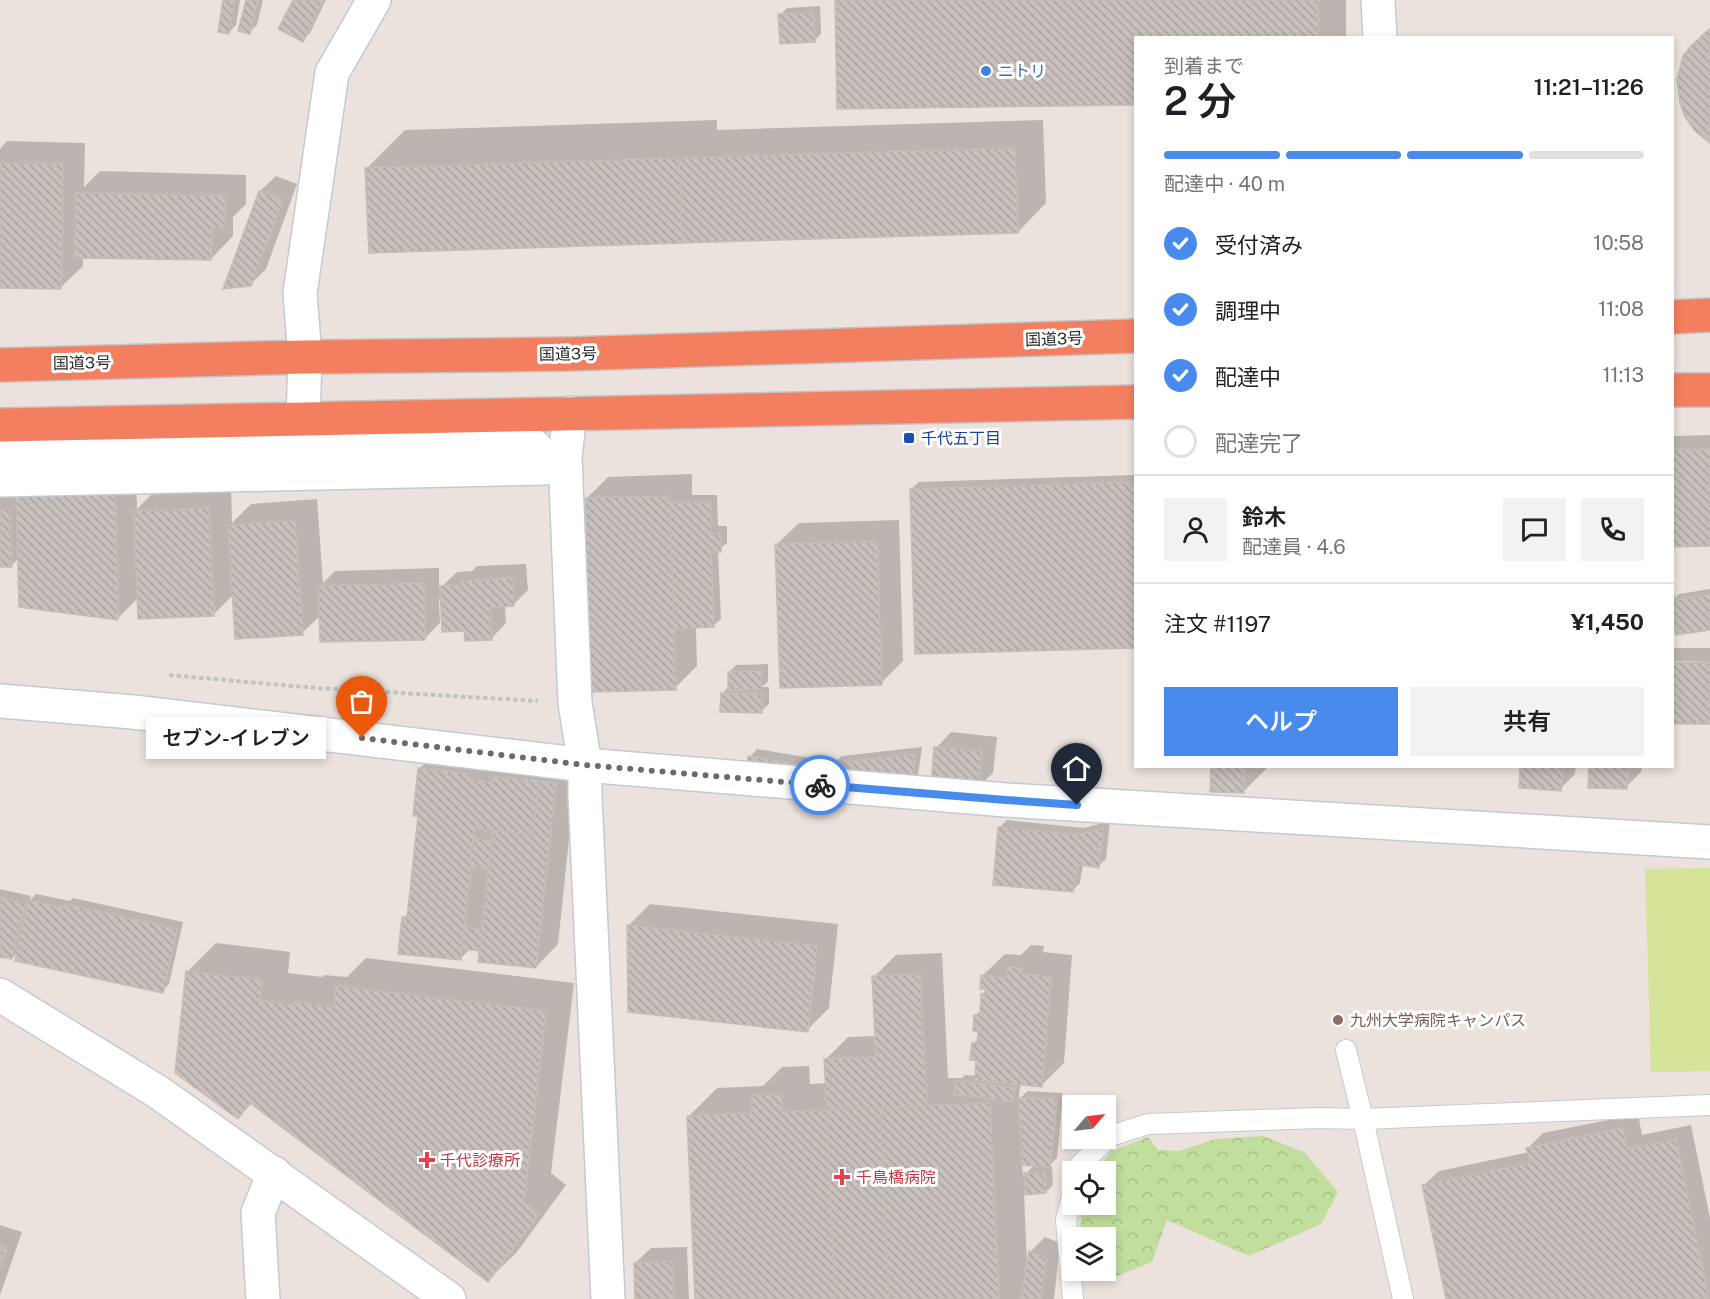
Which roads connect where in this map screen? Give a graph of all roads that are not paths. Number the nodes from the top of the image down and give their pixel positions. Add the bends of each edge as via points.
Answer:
1 (374, 0) edge
2 (1378, 0) edge
3 (1380, 36) edge
4 (1710, 315) edge
5 (1674, 317) edge
6 (1134, 336) edge
7 (305, 357) junction
8 (0, 365) edge
9 (1674, 390) edge
10 (1710, 390) edge
11 (1134, 402) edge
12 (570, 413) junction
13 (303, 420) junction
14 (0, 425) edge
15 (0, 451) edge
16 (0, 480) edge
17 (0, 701) edge
18 (585, 765) junction
19 (1710, 842) edge
20 (0, 994) edge
21 (1346, 1050) dead end
22 (1710, 1105) edge
23 (1363, 1119) junction
24 (1084, 1161) edge
25 (274, 1173) junction
26 (1067, 1215) edge
27 (263, 1299) edge
28 (449, 1299) edge
29 (608, 1299) edge
30 (1073, 1299) edge
31 (1403, 1299) edge

1 - 7 street via 332,74 300,293
2 - 3 street
4 - 5 highway
6 - 7 highway, 国道3号 via 569,354
7 - 8 highway, 国道3号
7 - 13 street
9 - 10 highway
11 - 12 highway
12 - 13 highway
12 - 18 street via 565,458 575,704
13 - 14 highway
15 - 16 street via 413,444 534,446 544,457 545,468
17 - 18 street via 133,712
18 - 19 street via 1006,800
18 - 29 street
20 - 25 street via 158,1092
21 - 23 lane
22 - 23 lane
23 - 24 lane via 1148,1124 1110,1136
23 - 31 lane
25 - 27 street via 258,1213
25 - 28 street
26 - 30 lane

